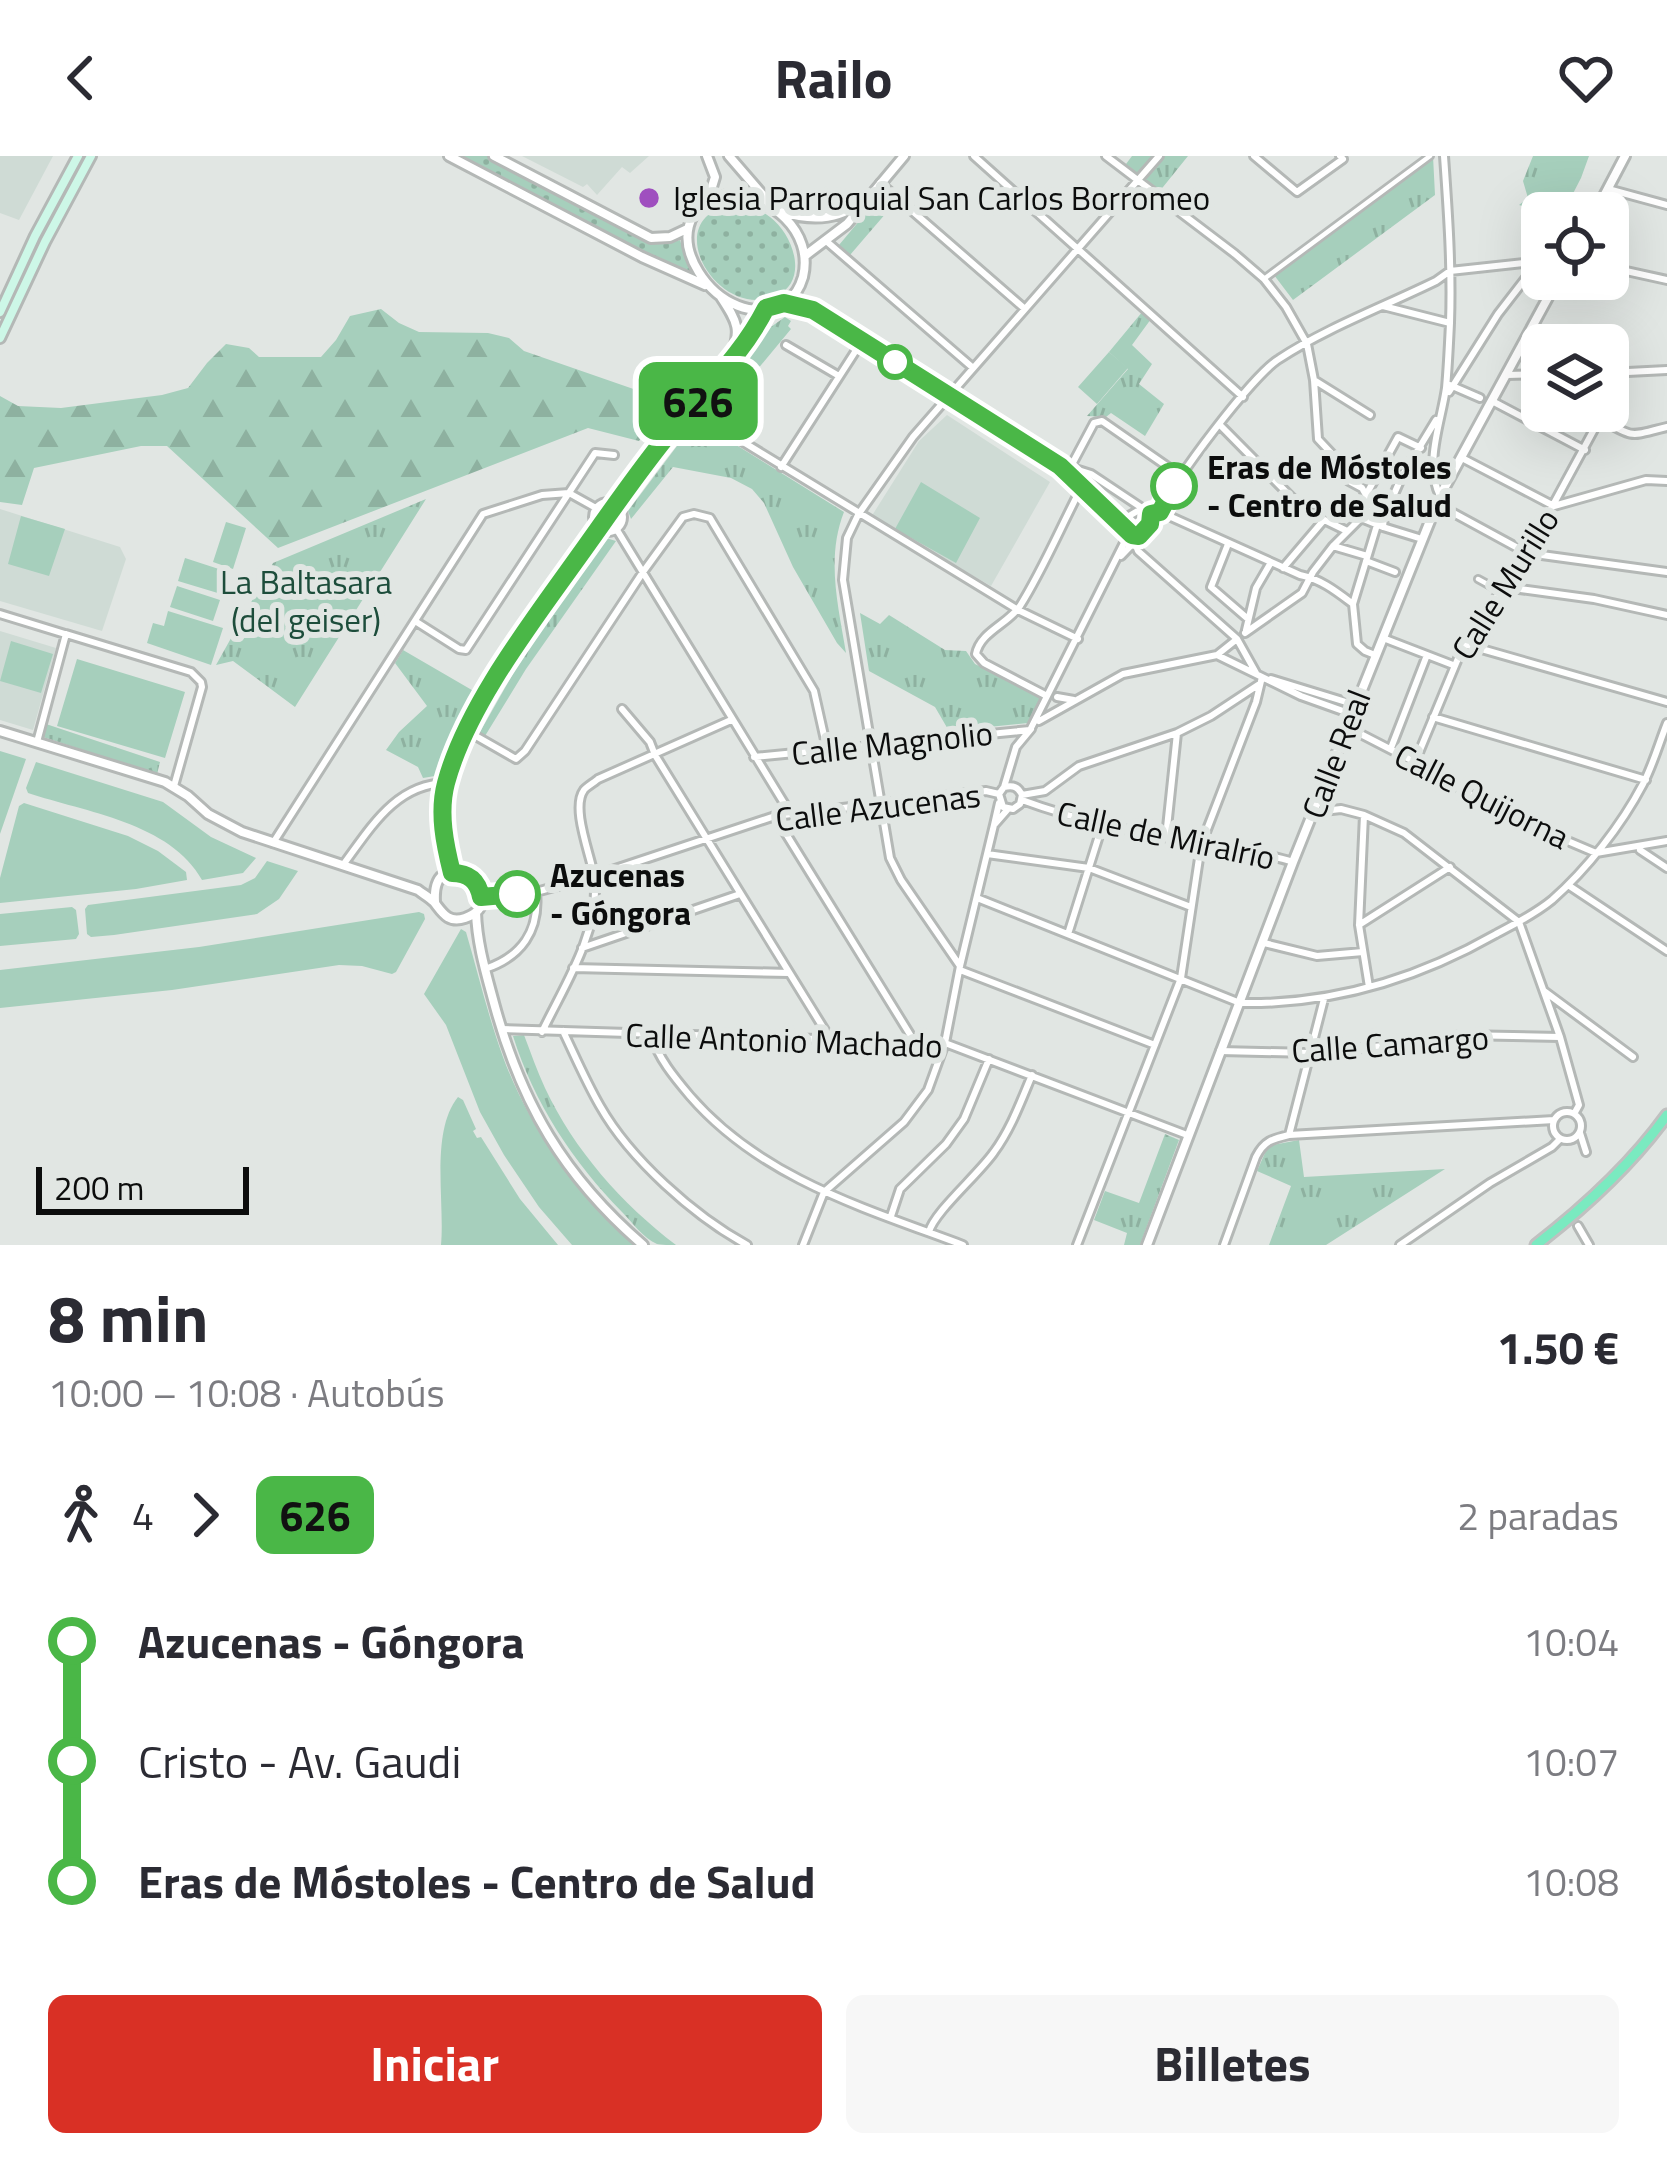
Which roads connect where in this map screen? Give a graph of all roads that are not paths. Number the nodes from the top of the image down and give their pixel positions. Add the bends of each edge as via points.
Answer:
1 (78, 156) edge
2 (91, 156) edge
3 (449, 156) edge
4 (494, 156) edge
5 (707, 156) edge
6 (729, 156) edge
7 (904, 156) edge
8 (974, 156) edge
9 (1106, 156) edge
10 (1159, 156) edge
11 (1254, 156) edge
12 (1340, 156) edge
13 (1430, 156) edge
14 (1444, 156) edge
15 (1612, 156) edge
16 (1623, 159) edge
17 (1138, 181) junction
18 (880, 183) junction
19 (1609, 189) junction
20 (1607, 192) edge
21 (870, 195) junction
22 (708, 201) junction
23 (1667, 206) edge
24 (774, 209) junction
25 (688, 228) junction
26 (825, 240) junction
27 (1079, 249) junction
28 (805, 256) junction
29 (1521, 263) edge
30 (1450, 271) junction
31 (1629, 272) edge
32 (1264, 280) junction
33 (1667, 280) edge
34 (1521, 285) edge
35 (708, 286) junction
36 (800, 287) junction
37 (720, 296) junction
38 (1547, 300) edge
39 (784, 303) junction
40 (1383, 306) junction
41 (766, 308) junction
42 (1025, 309) junction
43 (813, 310) junction
44 (0, 312) edge
45 (1450, 322) junction
46 (0, 338) edge
47 (862, 341) junction
48 (786, 344) dead end
49 (1307, 344) junction
50 (728, 366) junction
51 (973, 368) junction
52 (1667, 370) edge
53 (1629, 373) edge
54 (1507, 375) junction
55 (1521, 375) edge
56 (839, 376) junction
57 (1314, 380) junction
58 (1449, 385) junction
59 (949, 397) junction
60 (1244, 397) junction
61 (1480, 398) dead end
62 (1492, 401) junction
63 (691, 410) junction
64 (1442, 410) junction
65 (1370, 415) dead end
66 (1220, 425) junction
67 (1667, 427) edge
68 (1594, 432) edge
69 (1624, 432) edge
70 (1421, 448) junction
71 (1585, 450) junction
72 (614, 455) dead end
73 (1462, 458) junction
74 (782, 466) junction
75 (1060, 466) junction
76 (1070, 468) junction
77 (1091, 474) junction
78 (1181, 476) junction
79 (1667, 481) edge
80 (1080, 483) junction
81 (569, 493) junction
82 (1078, 494) junction
83 (1366, 495) junction
84 (1094, 500) junction
85 (1438, 500) junction
86 (616, 504) junction
87 (1554, 506) junction
88 (596, 508) junction
89 (1365, 509) junction
90 (1151, 511) junction
91 (858, 514) junction
92 (1361, 518) junction
93 (1323, 520) junction
94 (1381, 523) junction
95 (598, 529) junction
96 (616, 530) junction
97 (1126, 530) junction
98 (1347, 531) junction
99 (1136, 538) junction
100 (1427, 540) junction
101 (1228, 544) junction
102 (1333, 546) junction
103 (1527, 553) junction
104 (1367, 558) junction
105 (1271, 562) junction
106 (1114, 563) junction
107 (1282, 568) junction
108 (643, 572) junction
109 (1395, 572) dead end
110 (1667, 572) edge
111 (1311, 578) junction
112 (1478, 580) dead end
113 (1503, 589) junction
114 (1353, 604) junction
115 (1018, 610) junction
116 (0, 614) edge
117 (1667, 615) edge
118 (1248, 619) junction
119 (415, 622) junction
120 (1466, 623) dead end
121 (1476, 626) junction
122 (1245, 633) junction
123 (66, 634) junction
124 (1383, 638) junction
125 (1078, 639) junction
126 (1237, 639) junction
127 (1464, 644) junction
128 (1375, 655) junction
129 (1427, 655) junction
130 (1216, 656) junction
131 (1454, 665) junction
132 (1259, 678) junction
133 (1077, 698) junction
134 (1052, 699) junction
135 (1238, 699) junction
136 (1256, 702) junction
137 (1667, 702) edge
138 (1067, 706) junction
139 (622, 709) dead end
140 (1352, 711) junction
141 (1433, 717) junction
142 (731, 720) junction
143 (1039, 721) junction
144 (1667, 723) edge
145 (1347, 728) junction
146 (0, 730) edge
147 (1030, 730) junction
148 (467, 731) junction
149 (1177, 733) junction
150 (37, 742) junction
151 (872, 744) junction
152 (1391, 748) junction
153 (827, 749) junction
154 (655, 755) junction
155 (754, 758) junction
156 (1415, 762) junction
157 (1646, 779) junction
158 (446, 783) junction
159 (174, 786) junction
160 (1038, 794) junction
161 (1001, 795) junction
162 (1022, 798) junction
163 (879, 802) junction
164 (1040, 807) junction
165 (1008, 809) junction
166 (1314, 812) junction
167 (790, 813) junction
168 (1364, 814) junction
169 (775, 816) junction
170 (1103, 823) junction
171 (994, 825) junction
172 (1610, 833) junction
173 (1166, 837) junction
174 (706, 838) junction
175 (1667, 841) edge
176 (273, 843) junction
177 (1201, 844) junction
178 (1638, 848) junction
179 (1620, 850) junction
180 (1596, 853) junction
181 (987, 854) junction
182 (1293, 862) junction
183 (343, 866) junction
184 (1450, 867) junction
185 (1089, 868) junction
186 (1667, 868) edge
187 (452, 873) junction
188 (595, 876) junction
189 (1568, 885) junction
190 (435, 887) junction
191 (418, 890) junction
192 (536, 892) junction
193 (740, 894) junction
194 (481, 897) junction
195 (976, 898) junction
196 (435, 902) junction
197 (1191, 907) junction
198 (476, 910) junction
199 (462, 919) junction
200 (1519, 922) junction
201 (1359, 926) junction
202 (1068, 934) junction
203 (476, 939) junction
204 (1264, 943) junction
205 (582, 948) junction
206 (1667, 951) edge
207 (1363, 952) junction
208 (573, 968) junction
209 (960, 968) junction
210 (485, 969) junction
211 (789, 973) junction
212 (1180, 978) junction
213 (1369, 987) junction
214 (1541, 989) junction
215 (1325, 998) junction
216 (1240, 1003) junction
217 (501, 1029) junction
218 (562, 1031) junction
219 (542, 1032) junction
220 (651, 1034) junction
221 (829, 1037) junction
222 (1560, 1037) junction
223 (914, 1041) junction
224 (945, 1043) junction
225 (1155, 1045) junction
226 (1220, 1052) junction
227 (1311, 1052) junction
228 (1634, 1057) dead end
229 (989, 1059) junction
230 (1032, 1075) junction
231 (1127, 1112) junction
232 (1574, 1114) junction
233 (1667, 1115) edge
234 (1554, 1120) junction
235 (1580, 1132) junction
236 (1289, 1135) junction
237 (1187, 1136) junction
238 (1560, 1139) junction
239 (1586, 1152) dead end
240 (824, 1192) junction
241 (890, 1217) junction
242 (1578, 1226) dead end
243 (929, 1232) junction
244 (644, 1245) edge
245 (748, 1245) edge
246 (803, 1245) edge
247 (963, 1245) edge
248 (1077, 1245) edge
249 (1147, 1245) edge
250 (1224, 1245) edge
251 (1400, 1245) edge
252 (1536, 1245) edge
253 (1589, 1245) edge

1 - 44 main road
2 - 46 main road
3 - 35 street
4 - 25 street via 651,238
5 - 22 street via 715,177
6 - 24 street
7 - 18 street
8 - 27 street
9 - 17 street
10 - 17 street
11 - 12 street via 1297,192
13 - 32 street
14 - 30 street
15 - 16 street
16 - 19 street
17 - 27 street
17 - 32 street
18 - 21 street
18 - 42 street
19 - 20 street
19 - 23 street
21 - 24 street via 828,217
21 - 26 street
22 - 24 street via 746,195
22 - 25 street
24 - 28 street
25 - 35 street via 692,260
26 - 28 street
26 - 51 street
27 - 42 street
27 - 60 street
28 - 36 street
29 - 30 street
30 - 40 street
30 - 45 street
31 - 33 street
32 - 49 street
34 - 58 street
35 - 37 street
36 - 39 street
36 - 43 street
37 - 41 street
37 - 50 street via 738,330
38 - 54 street, Calle Real
39 - 41 street
39 - 43 street
40 - 45 street
40 - 49 street
41 - 50 street
42 - 51 street
43 - 47 street
45 - 58 street
47 - 56 street
47 - 59 street
48 - 56 street
49 - 57 street
49 - 60 street via 1276,360
50 - 63 street
51 - 59 street
52 - 53 street
54 - 55 street
54 - 62 street, Calle Real
56 - 74 street
57 - 65 street
57 - 83 street via 1318,439
58 - 61 street
58 - 64 street
59 - 75 street
59 - 91 street
60 - 66 street
62 - 71 street
62 - 73 street, Calle Real
63 - 74 street
63 - 86 street
64 - 70 street
64 - 85 street
66 - 78 street
66 - 93 street
67 - 69 street
68 - 71 street, Calle Murillo
70 - 83 street via 1398,437
70 - 94 street
71 - 87 street, Calle Murillo
72 - 81 street via 595,453
73 - 85 street, Calle Real
73 - 87 street
74 - 91 street
75 - 76 street
75 - 80 street
76 - 77 street
76 - 78 street via 1102,421
77 - 80 street
77 - 90 street
78 - 90 street
79 - 87 street
80 - 82 street
80 - 84 street
81 - 88 street
81 - 119 street via 483,514
81 - 119 street via 466,650
82 - 84 street
82 - 115 street
83 - 89 street
84 - 97 street
85 - 100 street, Calle Real
85 - 103 street
86 - 88 street
86 - 95 street
86 - 96 street via 623,523
87 - 103 street, Calle Murillo
88 - 95 street
89 - 92 street
89 - 94 street
90 - 97 street via 1133,512
90 - 99 street
90 - 101 street
91 - 115 street
91 - 151 street via 843,580
92 - 94 street
92 - 98 street
93 - 98 street
93 - 107 street
94 - 100 street
94 - 104 street
95 - 96 street
95 - 148 street
96 - 108 street
97 - 99 street
97 - 106 street
98 - 102 street
99 - 106 street
99 - 126 street via 1138,550
100 - 124 street, Calle Real
101 - 105 street
101 - 118 street via 1211,587
102 - 104 street
102 - 111 street
103 - 110 street
103 - 113 street, Calle Murillo
104 - 109 street
104 - 114 street
105 - 107 street
105 - 118 street
106 - 125 street
107 - 111 street
108 - 142 street
108 - 148 street via 525,751 516,759
108 - 153 street via 683,517 710,518 814,691
111 - 114 street
111 - 122 street via 1292,602
112 - 113 street
113 - 117 street
113 - 121 street, Calle Murillo
114 - 128 street via 1357,644
115 - 125 street
115 - 134 street via 980,641 976,654
116 - 123 street
118 - 122 street
119 - 176 street
120 - 121 street
121 - 127 street, Calle Murillo
122 - 126 street
123 - 150 street
123 - 159 street via 197,676 202,687
124 - 128 street, Calle Real
124 - 129 street
125 - 134 street
126 - 130 street
126 - 132 street
127 - 131 street, Calle Murillo
127 - 137 street
128 - 140 street, Calle Real
129 - 131 street
129 - 152 street
130 - 132 street
130 - 133 street via 1129,672
131 - 141 street, Calle Murillo
132 - 135 street
132 - 136 street
132 - 140 street
133 - 134 street
133 - 138 street
134 - 138 street
134 - 143 street
134 - 147 street
135 - 136 street
135 - 149 street
136 - 177 street
138 - 143 street
139 - 154 street
140 - 145 street, Calle Real
141 - 156 street, Calle Murillo
141 - 157 street
142 - 154 street
142 - 155 street
143 - 147 street
144 - 157 street
145 - 152 street, Calle Quijorna
145 - 166 street, Calle Real
146 - 150 street
147 - 151 street, Calle Magnolio
147 - 161 street via 1012,755
148 - 158 street
149 - 160 street via 1079,766
149 - 173 street
150 - 159 street
151 - 153 street, Calle Magnolio
151 - 163 street
152 - 156 street, Calle Quijorna
153 - 155 street, Calle Magnolio
154 - 174 street
154 - 188 street via 584,789 582,825
155 - 167 street
156 - 180 street, Calle Quijorna via 1504,814
157 - 172 street
158 - 183 street via 384,810
158 - 187 street
159 - 176 street via 226,825
160 - 162 street
160 - 164 street, Calle de Miralrío
161 - 162 street via 1012,786
161 - 163 street, Calle Azucenas
161 - 165 street
161 - 171 street
162 - 164 street, Calle de Miralrío
162 - 165 street
163 - 167 street, Calle Azucenas
163 - 209 street via 890,858
164 - 170 street, Calle de Miralrío
165 - 171 street
166 - 168 street
166 - 182 street, Calle Real
167 - 169 street, Calle Azucenas
168 - 184 street
168 - 201 street
169 - 174 street, Calle Azucenas
169 - 223 street
170 - 173 street, Calle de Miralrío
170 - 185 street
171 - 181 street
172 - 179 street, Calle Quijorna
172 - 180 street
173 - 177 street, Calle de Miralrío
174 - 188 street, Calle Azucenas
174 - 193 street
175 - 178 street, Calle Quijorna
176 - 183 street
177 - 182 street, Calle de Miralrío
177 - 197 street
178 - 179 street, Calle Quijorna
178 - 186 street
179 - 180 street, Calle Quijorna
180 - 189 street
181 - 185 street
181 - 195 street
182 - 204 street, Calle Real
183 - 191 street
184 - 200 street
184 - 201 street
185 - 197 street
185 - 202 street
187 - 190 street
187 - 194 street via 472,878
188 - 192 street, Calle Azucenas
188 - 205 street
189 - 200 street
189 - 206 street
190 - 191 street
190 - 196 street
191 - 196 street
192 - 194 street, Calle Azucenas
192 - 210 street via 536,919 523,946
193 - 205 street
193 - 211 street
194 - 198 street
195 - 202 street
195 - 209 street
196 - 199 street via 445,916
197 - 212 street
198 - 199 street
198 - 203 street
199 - 203 street
200 - 213 street via 1419,973
200 - 214 street
201 - 207 street
202 - 212 street
203 - 210 street
204 - 207 street via 1317,956
204 - 216 street, Calle Real
205 - 208 street
207 - 213 street
208 - 211 street
208 - 219 street
209 - 224 street
209 - 225 street
210 - 217 street
211 - 221 street
212 - 216 street
212 - 225 street
213 - 215 street
214 - 222 street
214 - 228 street
215 - 216 street
215 - 227 street
216 - 226 street, Calle Real
217 - 219 street, Calle Antonio Machado
217 - 244 street via 518,1079 563,1160
218 - 219 street, Calle Antonio Machado
218 - 220 street, Calle Antonio Machado
218 - 245 street via 630,1148
220 - 221 street, Calle Antonio Machado
220 - 240 street via 707,1116
221 - 223 street, Calle Antonio Machado
222 - 227 street, Calle Camargo via 1460,1034
222 - 232 street via 1579,1106
223 - 224 street, Calle Antonio Machado
224 - 229 street, Calle Antonio Machado
224 - 240 street via 928,1090 904,1122
225 - 231 street
226 - 227 street, Calle Camargo
226 - 237 street, Calle Real
227 - 236 street
229 - 230 street, Calle Antonio Machado
229 - 241 street via 964,1119 900,1189
230 - 231 street, Calle Antonio Machado
230 - 243 street via 998,1148
231 - 237 street, Calle Antonio Machado
231 - 248 street
232 - 234 street
232 - 235 street
233 - 252 highway via 1613,1178
234 - 236 street
234 - 238 street
235 - 238 street
235 - 239 street
236 - 250 street via 1262,1144
237 - 249 street, Calle Real
238 - 251 street
240 - 241 street
240 - 246 street
241 - 243 street
242 - 253 street
243 - 247 street

